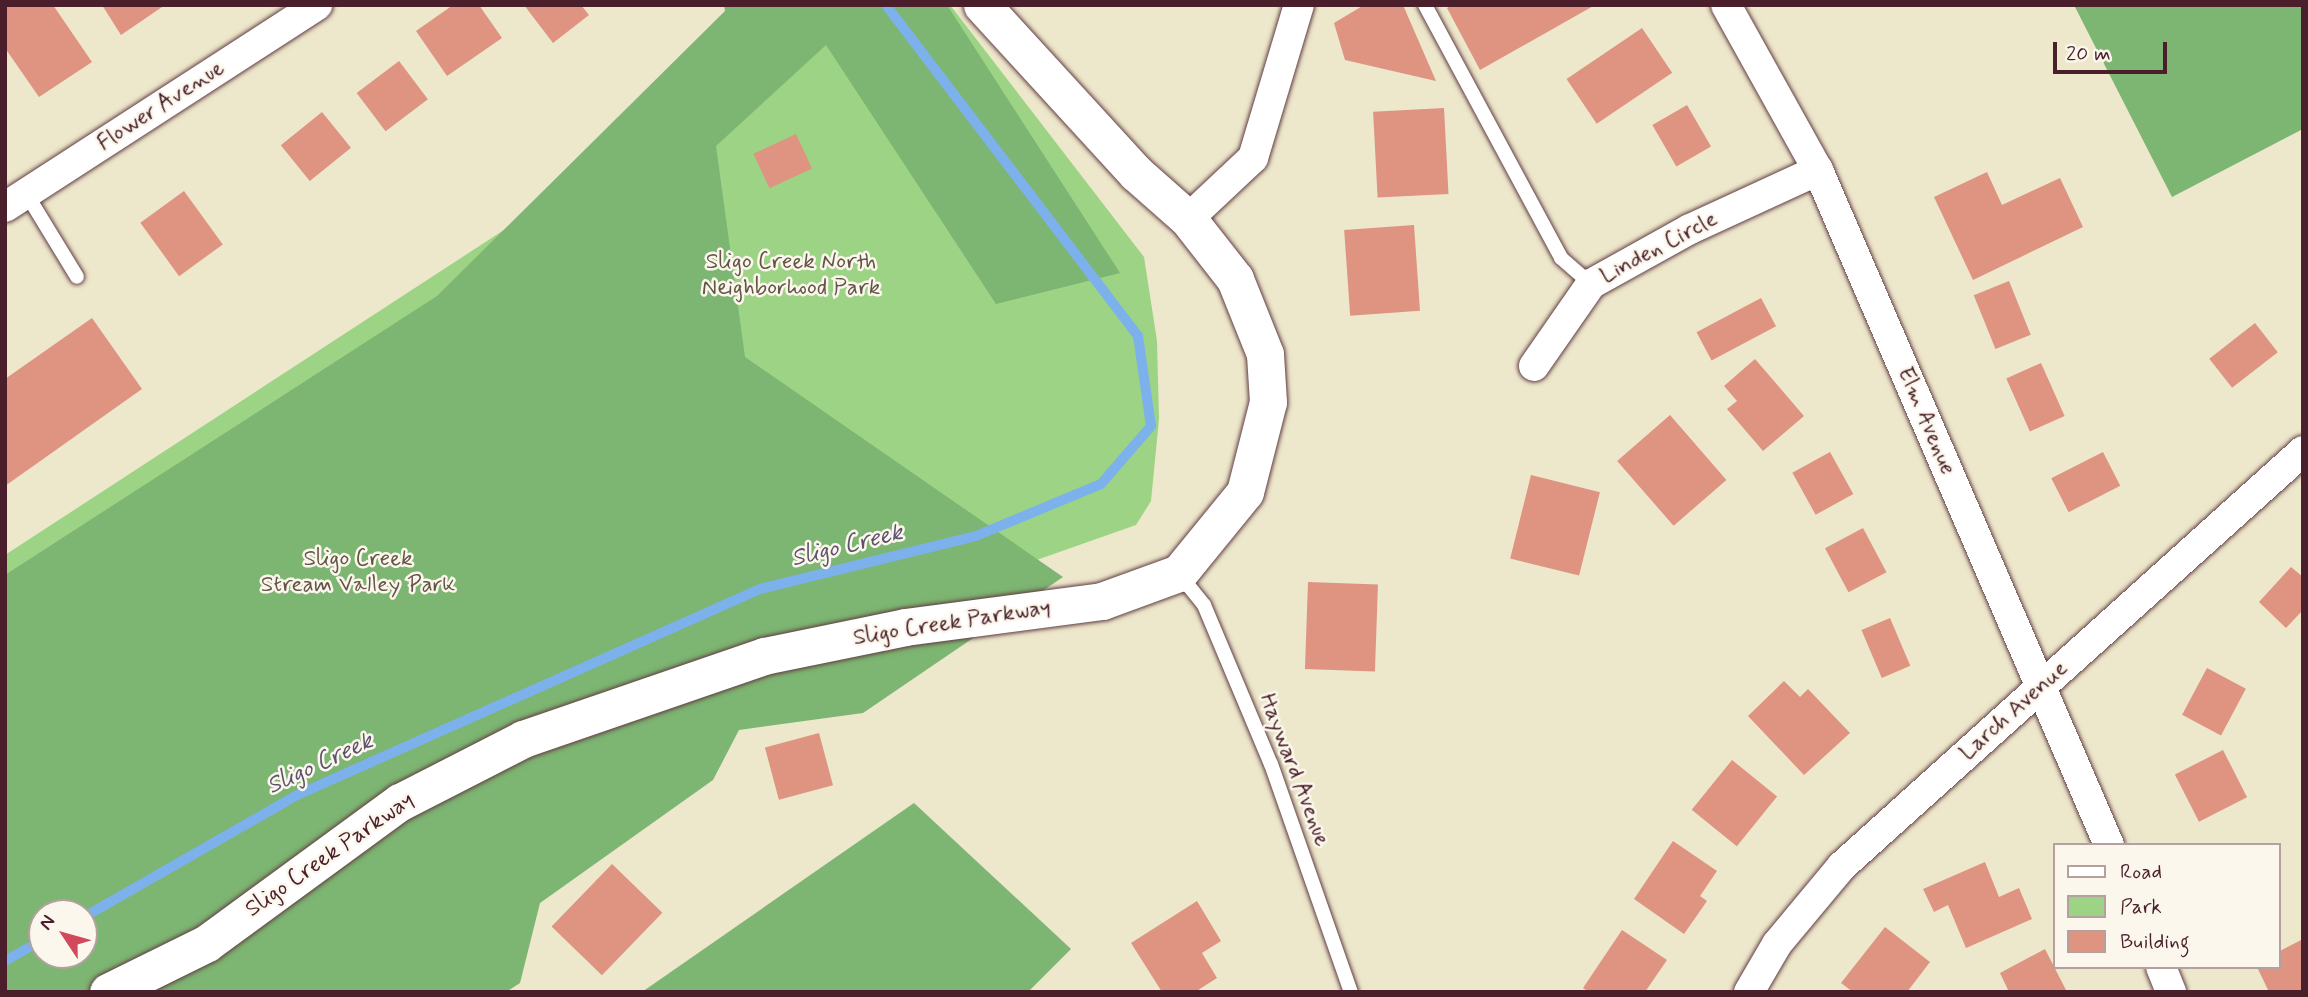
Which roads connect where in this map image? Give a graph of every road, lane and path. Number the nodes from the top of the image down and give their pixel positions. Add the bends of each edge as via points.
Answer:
1 (317, 5) edge
2 (982, 5) edge
3 (1299, 5) edge
4 (1425, 5) edge
5 (1726, 5) edge
6 (1818, 170) junction
7 (16, 200) edge
8 (1188, 219) junction
9 (77, 277) dead end
10 (1591, 284) junction
11 (1534, 366) dead end
12 (2303, 451) edge
13 (1179, 573) junction
14 (2040, 687) junction
15 (2108, 843) edge
16 (2162, 969) edge
17 (108, 992) edge
18 (1351, 992) edge
19 (1749, 992) edge
20 (2171, 992) edge

1 - 7 street, Flower Avenue
2 - 8 street via 1136,173
3 - 8 street via 1253,158
4 - 10 lane via 1561,258
5 - 6 street, Elm Avenue
6 - 10 street, Linden Circle via 1690,229
6 - 14 street, Elm Avenue
7 - 9 lane
8 - 13 street via 1235,279 1265,354 1268,402 1245,492
10 - 11 street, Linden Circle
12 - 14 street, Larch Avenue
13 - 17 street, Sligo Creek Parkway via 1102,601 905,627 764,656 523,739 400,802 206,943
13 - 18 lane, Hayward Avenue via 1203,605 1271,764
14 - 15 street, Elm Avenue
14 - 19 street, Larch Avenue via 1842,866 1777,944
16 - 20 street

